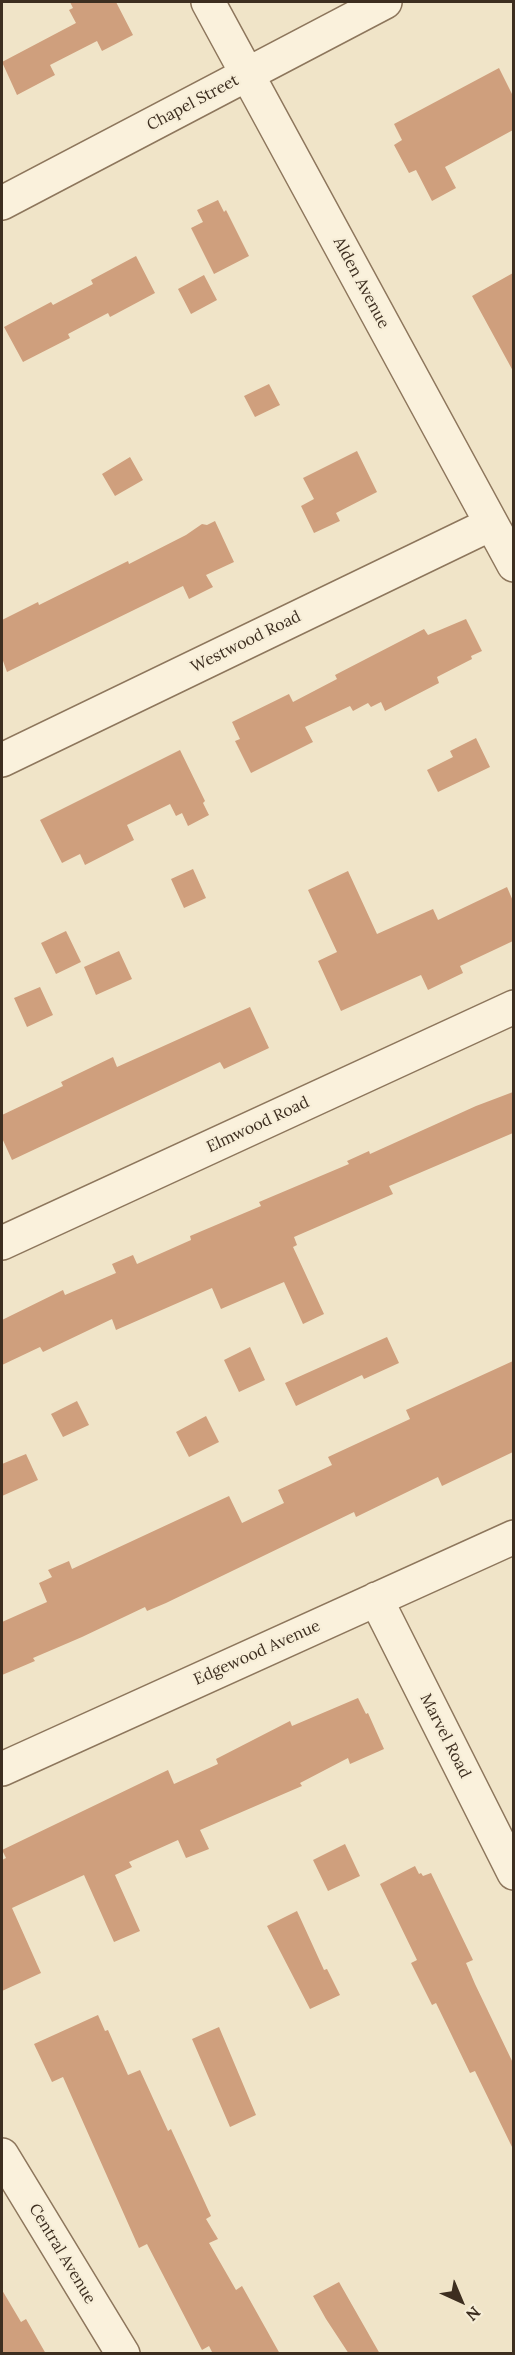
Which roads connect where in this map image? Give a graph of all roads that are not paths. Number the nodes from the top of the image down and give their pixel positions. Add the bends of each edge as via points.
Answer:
1 (208, 2) edge
2 (385, 2) edge
3 (249, 74) junction
4 (2, 203) edge
5 (490, 524) junction
6 (513, 565) edge
7 (2, 760) edge
8 (513, 1007) edge
9 (2, 1243) edge
10 (513, 1537) edge
11 (376, 1599) junction
12 (2, 1769) edge
13 (513, 1873) edge
14 (2, 2155) edge
15 (123, 2354) edge

1 - 3 street, Alden Avenue
2 - 3 street, Chapel Street
3 - 4 street, Chapel Street
3 - 5 street, Alden Avenue
5 - 6 street, Alden Avenue
5 - 7 street, Westwood Road
8 - 9 street, Elmwood Road
10 - 11 street, Edgewood Avenue
11 - 12 street, Edgewood Avenue
11 - 13 street, Marvel Road
14 - 15 street, Central Avenue

